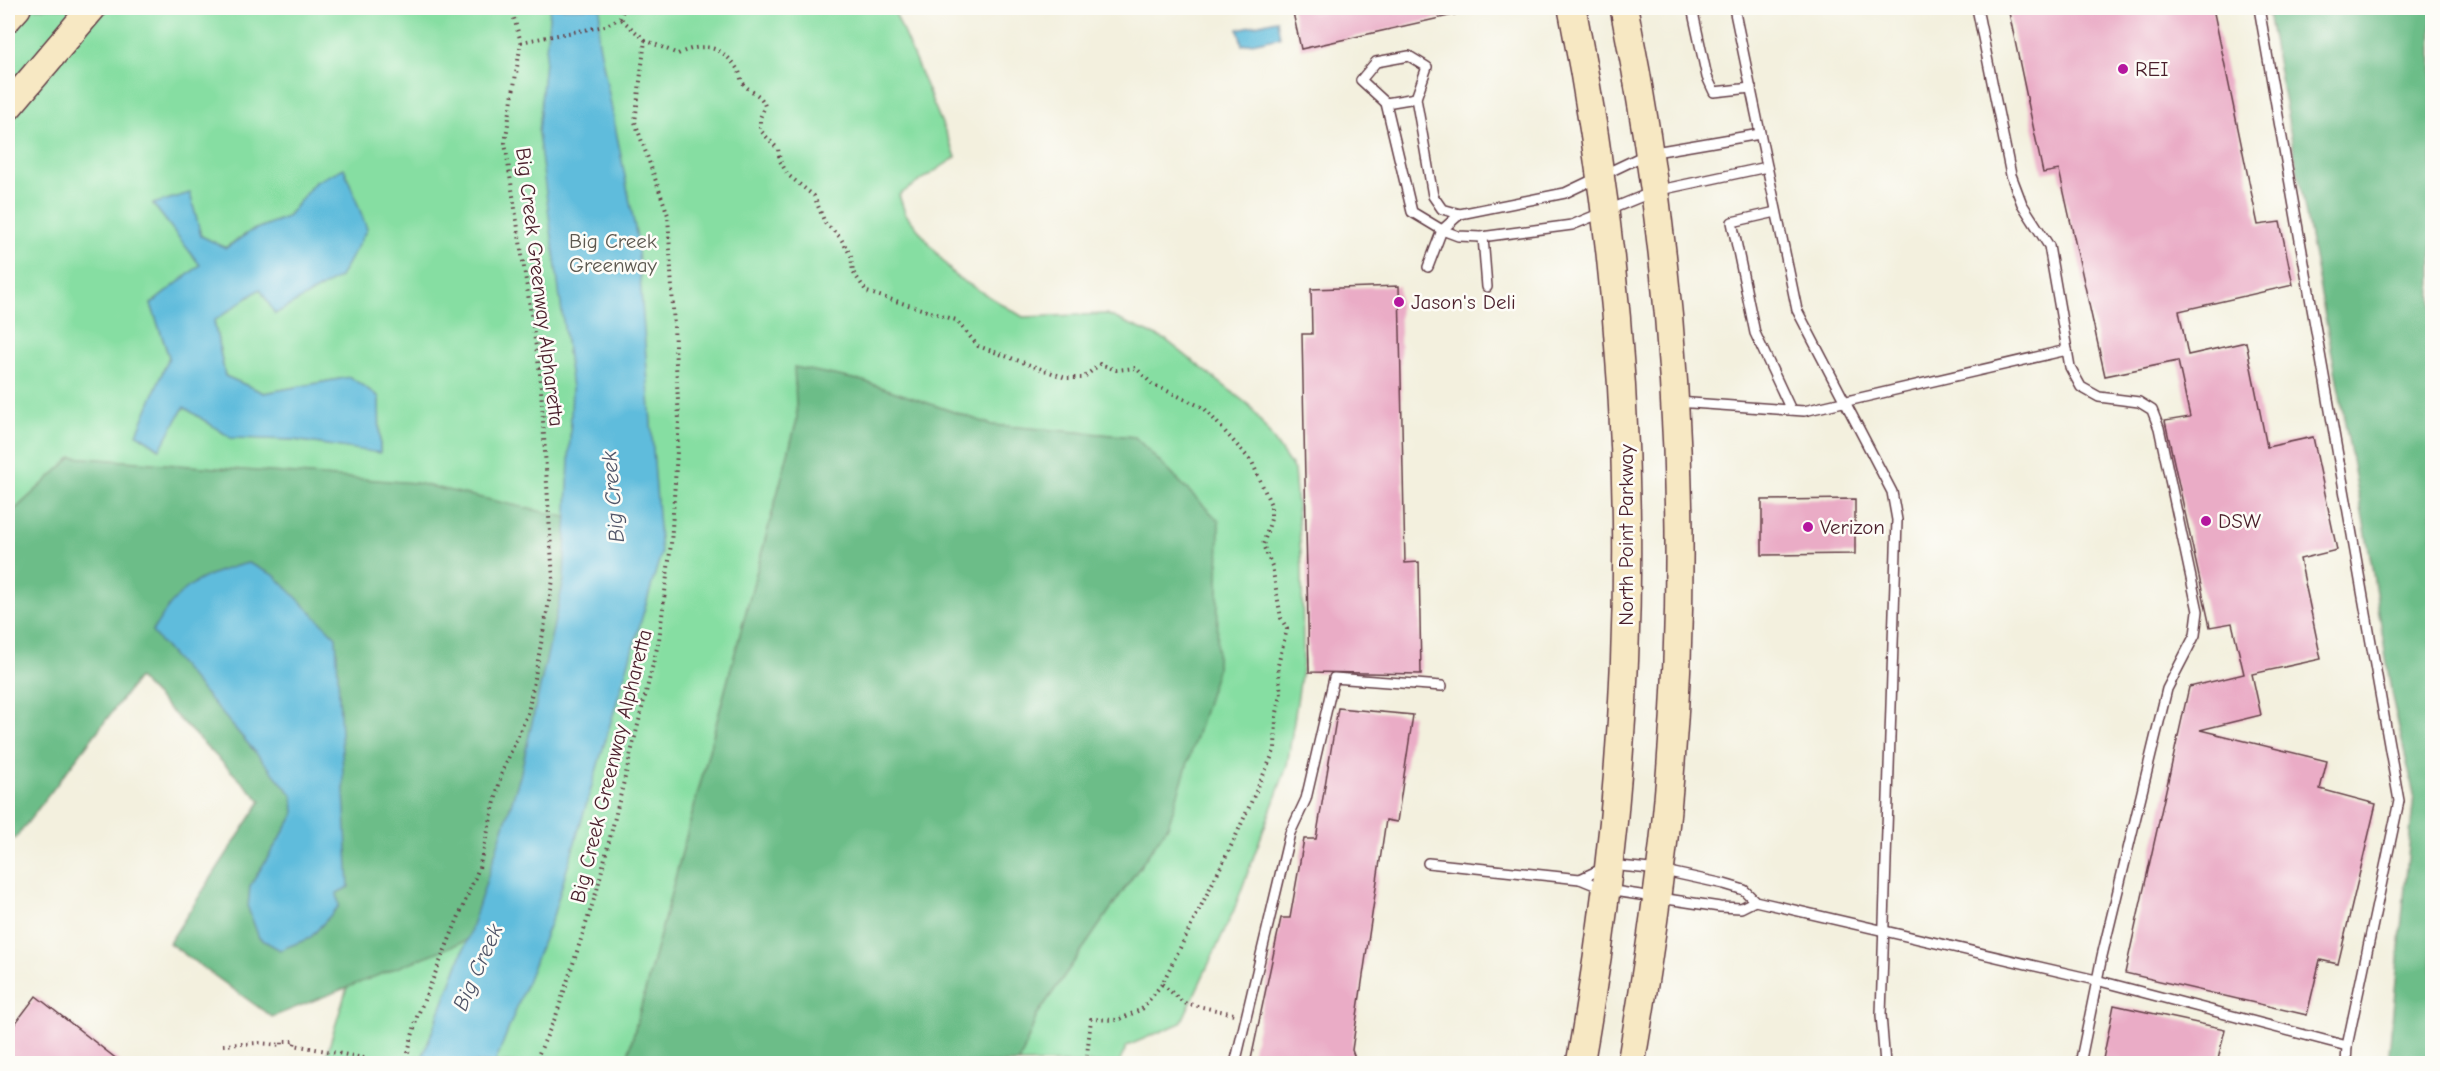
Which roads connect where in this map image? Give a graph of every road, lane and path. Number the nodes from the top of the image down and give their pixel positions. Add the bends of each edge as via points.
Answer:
1 (17, 8) edge
2 (92, 8) edge
3 (512, 8) edge
4 (624, 8) edge
5 (1572, 8) edge
6 (1624, 8) edge
7 (1692, 8) edge
8 (1734, 8) edge
9 (1977, 8) edge
10 (2259, 8) edge
11 (8, 18) edge
12 (620, 18) junction
13 (645, 40) junction
14 (521, 42) junction
15 (1751, 88) junction
16 (1416, 98) junction
17 (1386, 104) junction
18 (8, 107) edge
19 (1760, 134) junction
20 (1649, 153) junction
21 (1767, 167) junction
22 (1602, 176) junction
23 (1654, 191) junction
24 (1606, 211) junction
25 (1776, 212) junction
26 (1460, 214) junction
27 (1442, 230) junction
28 (1483, 237) junction
29 (1428, 267) dead end
30 (1487, 287) dead end
31 (2067, 350) junction
32 (1674, 402) junction
33 (1843, 402) junction
34 (1791, 410) junction
35 (1442, 687) dead end
36 (1428, 863) dead end
37 (1660, 870) junction
38 (1609, 878) junction
39 (1580, 879) junction
40 (1657, 898) junction
41 (1755, 901) junction
42 (1885, 929) junction
43 (2096, 980) junction
44 (1162, 984) junction
45 (1246, 1017) junction
46 (223, 1045) dead end
47 (2347, 1046) junction
48 (396, 1064) edge
49 (405, 1064) edge
50 (534, 1064) edge
51 (1086, 1064) edge
52 (1235, 1064) edge
53 (1580, 1064) edge
54 (1631, 1064) edge
55 (1885, 1064) edge
56 (2080, 1064) edge
57 (2346, 1064) edge

1 - 11 street
2 - 18 street
3 - 14 path, Big Creek Greenway Alpharetta
4 - 12 path
5 - 22 street, North Point Parkway
6 - 20 street
7 - 15 lane via 1714,92
8 - 15 lane
9 - 31 lane via 2011,175 2022,204 2049,246
10 - 47 lane via 2399,801
12 - 13 path
12 - 14 path via 605,26
13 - 44 path via 678,54 705,45 730,60 740,72 742,83 762,97 765,106 760,129 778,149 788,175 814,196 825,223 840,237 851,256 853,272 867,292 956,320 978,346 1066,378 1083,378 1100,364 1116,370 1136,368 1152,384 1204,408 1252,462 1271,505 1263,545 1287,629 1278,665 1281,695 1275,749
13 - 50 path, Big Creek Greenway Alpharetta via 635,122 668,215 679,420 671,544 659,640 597,890 556,1016
14 - 49 path, Big Creek Greenway Alpharetta via 505,143 540,373 554,580 528,713 502,772 479,868 417,1017
15 - 19 lane
16 - 17 lane
16 - 17 lane via 1426,67 1409,56 1376,62 1361,80
16 - 26 lane via 1433,196 1442,209
17 - 27 lane via 1412,212
19 - 20 lane
19 - 21 lane
20 - 22 lane
20 - 23 street
21 - 23 lane
21 - 25 lane
22 - 24 street, North Point Parkway
22 - 26 lane via 1565,193
23 - 24 lane
23 - 32 street
24 - 28 lane via 1572,225
24 - 38 street, North Point Parkway via 1624,405 1628,567 1623,713
25 - 33 lane via 1797,310
25 - 34 lane via 1732,222 1755,333
26 - 27 lane
27 - 28 lane via 1458,236
27 - 29 lane
28 - 30 lane
31 - 33 lane
31 - 43 lane via 2070,367 2081,387 2099,397 2139,402 2152,410 2198,611 2195,635 2167,689
32 - 34 lane
32 - 37 street via 1676,650
33 - 34 lane
33 - 42 lane via 1892,492 1897,520
35 - 45 lane via 1334,678 1306,799 1290,833
36 - 39 lane
37 - 38 lane
37 - 40 street
37 - 41 lane via 1724,884 1744,891
38 - 39 lane
38 - 39 lane
38 - 40 lane
38 - 53 street, North Point Parkway
40 - 41 lane via 1742,908
40 - 54 street
41 - 42 lane
42 - 43 lane
42 - 55 lane via 1881,1015
43 - 47 lane
43 - 56 lane
44 - 45 path via 1184,1003
44 - 51 path via 1142,1009 1118,1020 1091,1019
45 - 52 lane
46 - 48 path via 282,1046 282,1041 295,1041 294,1045
47 - 57 lane

